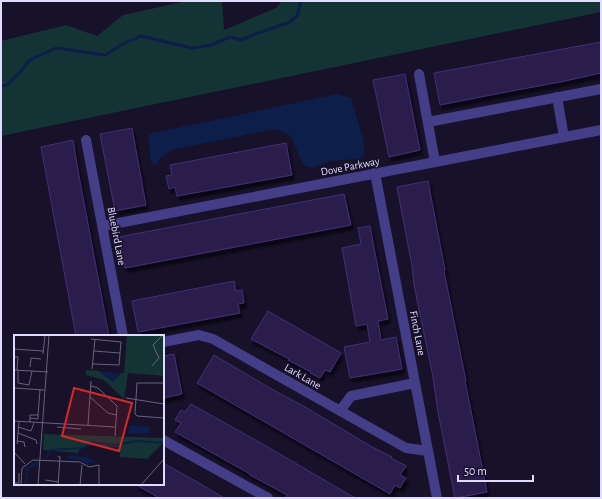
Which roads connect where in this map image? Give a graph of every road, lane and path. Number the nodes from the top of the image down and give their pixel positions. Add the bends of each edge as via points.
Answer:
1 (419, 74) dead end
2 (601, 89) edge
3 (557, 97) junction
4 (428, 122) junction
5 (601, 130) edge
6 (564, 137) junction
7 (86, 140) dead end
8 (435, 162) junction
9 (375, 173) junction
10 (102, 226) junction
11 (123, 335) edge
12 (164, 342) edge
13 (415, 383) junction
14 (340, 411) junction
15 (164, 441) edge
16 (428, 451) junction
17 (268, 498) edge
18 (437, 498) edge

1 - 4 street
2 - 3 street
3 - 4 street
3 - 6 street
4 - 8 street
5 - 6 street, Dove Parkway
6 - 8 street, Dove Parkway
7 - 10 street, Bluebird Lane
8 - 9 street, Dove Parkway
9 - 10 street, Dove Parkway
9 - 13 street, Finch Lane
10 - 11 street, Bluebird Lane
12 - 14 street, Lark Lane via 199,335 213,338
13 - 14 street via 351,396
13 - 16 street, Finch Lane
14 - 16 street, Lark Lane via 406,448
15 - 17 street
16 - 18 street, Finch Lane

